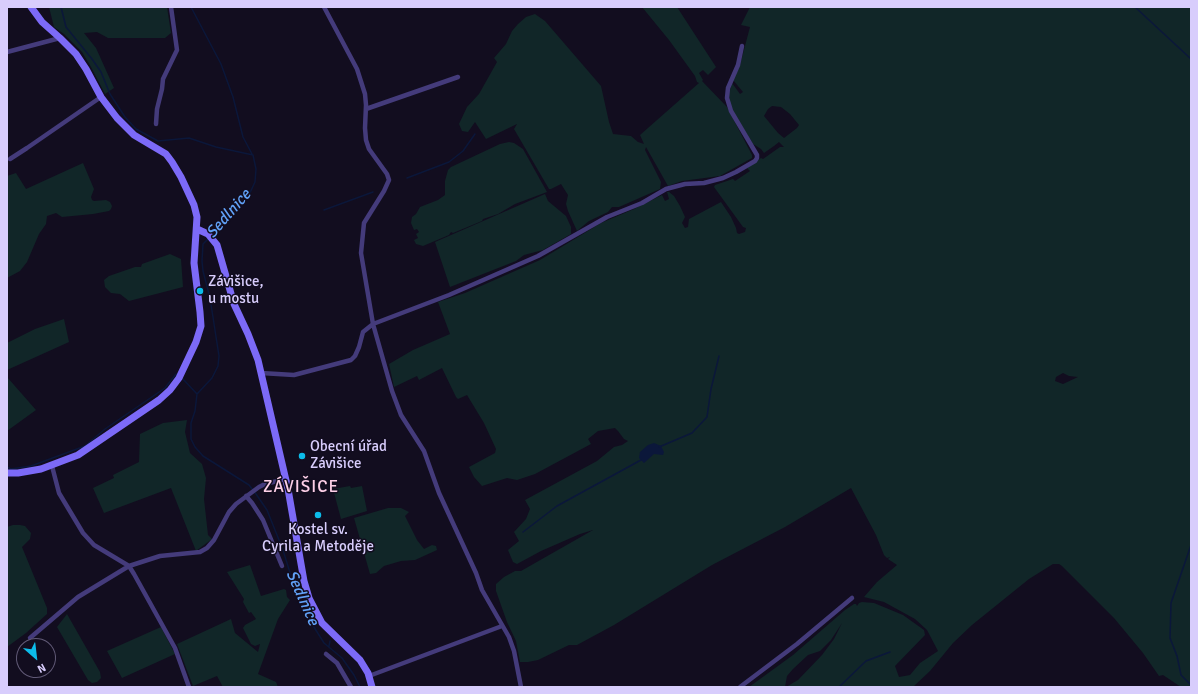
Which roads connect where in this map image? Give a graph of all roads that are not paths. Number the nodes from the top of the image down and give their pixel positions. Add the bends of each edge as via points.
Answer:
1 (31, 7) edge
2 (171, 7) edge
3 (324, 7) edge
4 (60, 38) junction
5 (742, 46) dead end
6 (7, 52) edge
7 (458, 77) dead end
8 (101, 97) junction
9 (366, 108) junction
10 (156, 124) dead end
11 (10, 159) dead end
12 (197, 229) junction
13 (373, 324) junction
14 (261, 373) junction
15 (52, 466) junction
16 (7, 473) edge
17 (286, 479) junction
18 (248, 495) junction
19 (129, 566) junction
20 (282, 566) dead end
21 (852, 598) dead end
22 (502, 626) junction
23 (30, 638) dead end
24 (326, 654) dead end
25 (369, 676) junction
26 (189, 687) edge
27 (351, 687) edge
28 (372, 687) edge
29 (522, 687) edge
30 (740, 687) edge

1 - 4 main road via 42,22
2 - 10 street via 177,50 163,79
3 - 9 street via 357,69 365,94
4 - 6 street
4 - 8 main road via 80,59
5 - 13 street via 728,88 728,98 731,111 757,155 755,161 723,178 666,189 642,203 608,217 538,256 449,295
7 - 9 street
8 - 11 street
8 - 12 main road via 125,127 170,159 194,205
9 - 13 street via 365,128 369,150 389,180 364,223 361,253
12 - 14 main road via 214,240 219,251 234,304 253,347
12 - 15 main road via 194,263 201,317 200,330 180,377 167,394 150,407 85,452
13 - 14 street via 364,332 351,360 294,375
13 - 22 street via 401,415 424,451 439,493 482,590
14 - 17 main road
15 - 16 main road
15 - 19 street via 58,493 83,532 94,545
17 - 18 street via 265,484
17 - 25 main road via 309,598 322,623 357,656
18 - 19 street via 229,512 207,548 200,552 160,556
18 - 20 street via 263,520
19 - 23 street via 78,597
19 - 26 street via 175,648
21 - 30 street
22 - 25 street
22 - 29 street via 514,651
24 - 27 street via 337,663
25 - 28 main road

